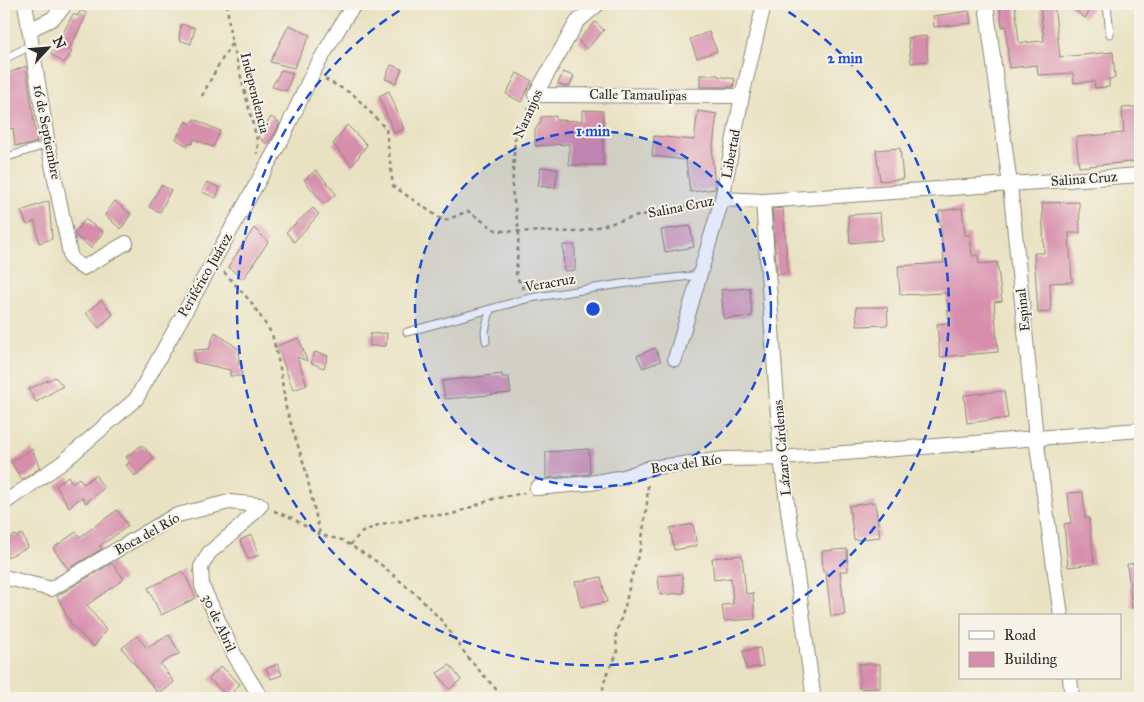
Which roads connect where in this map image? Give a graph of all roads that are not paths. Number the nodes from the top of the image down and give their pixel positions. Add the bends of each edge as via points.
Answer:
1 (25, 4) edge
2 (355, 4) edge
3 (598, 4) edge
4 (764, 4) edge
5 (986, 4) edge
6 (1107, 4) edge
7 (62, 9) dead end
8 (29, 30) junction
9 (1110, 34) dead end
10 (32, 45) junction
11 (4, 59) edge
12 (535, 94) joint
13 (742, 96) junction
14 (48, 144) junction
15 (4, 158) edge
16 (1140, 175) edge
17 (1010, 185) junction
18 (722, 199) junction
19 (763, 201) junction
20 (126, 243) dead end
21 (700, 275) junction
22 (490, 310) junction
23 (407, 332) dead end
24 (486, 341) dead end
25 (675, 359) dead end
26 (1140, 430) edge
27 (1036, 438) junction
28 (781, 458) junction
29 (537, 488) road end
30 (4, 503) edge
31 (261, 505) joint
32 (4, 577) edge
33 (1061, 614) edge
34 (1070, 680) edge
35 (813, 694) dead end
36 (261, 698) edge
37 (1072, 698) edge

1 - 8 street, 16 de Septiembre
2 - 30 street, Periférico Juárez via 313,72 283,138 136,399 62,463
3 - 12 street, Naranjos via 576,22
4 - 13 street, Libertad
5 - 17 street, Espinal
6 - 9 lane
7 - 8 street
8 - 10 street, 16 de Septiembre
10 - 11 lane
10 - 14 street, 16 de Septiembre
12 - 13 street, Calle Tamaulipas
13 - 18 street, Libertad
14 - 15 lane
14 - 20 street, 16 de Septiembre via 71,259 83,268
16 - 17 street, Salina Cruz
17 - 19 street, Salina Cruz
17 - 27 street, Espinal
18 - 19 street, Salina Cruz
18 - 21 street, Libertad
19 - 28 street, Lázaro Cárdenas
21 - 22 lane, Veracruz via 530,298
21 - 25 street, Libertad
22 - 23 lane, Veracruz
22 - 24 lane
26 - 27 street, Boca del Río
27 - 28 street, Boca del Río
27 - 33 street, Espinal
28 - 29 street, Boca del Río via 725,459 649,468 590,484
28 - 35 street, Lázaro Cárdenas
31 - 32 street, Boca del Río via 229,502 174,516 51,589
31 - 36 street, 30 de Abril via 209,553 201,567 202,586 235,656
34 - 37 street

